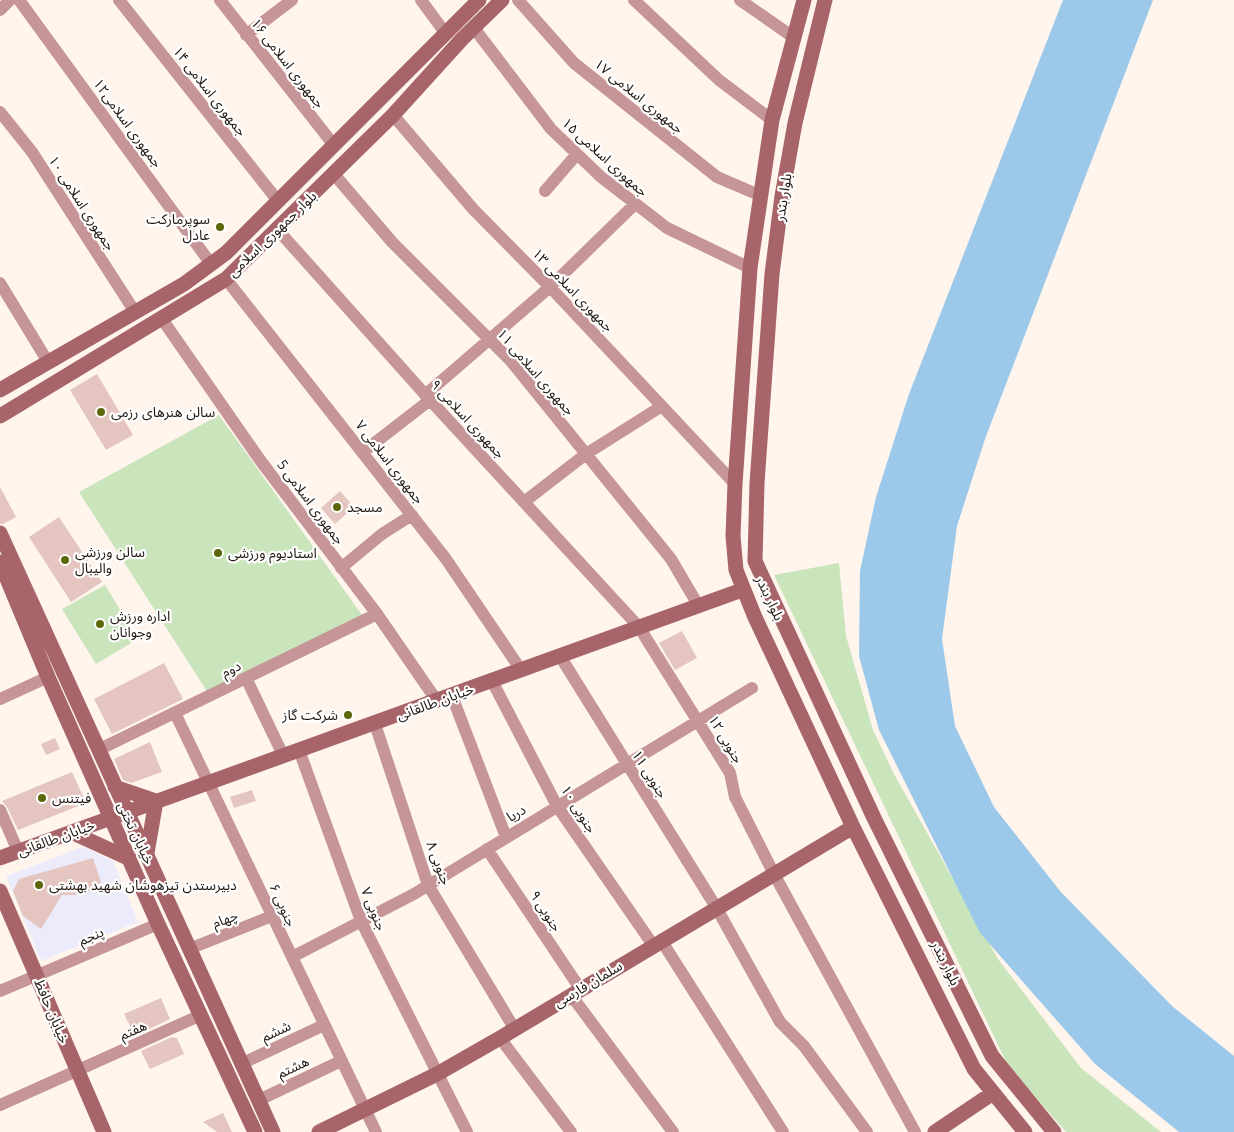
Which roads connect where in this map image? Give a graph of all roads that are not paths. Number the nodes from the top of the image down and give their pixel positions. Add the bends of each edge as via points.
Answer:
1 (10, 0) edge
2 (19, 0) edge
3 (119, 0) edge
4 (220, 0) edge
5 (292, 0) edge
6 (421, 0) edge
7 (480, 0) edge
8 (502, 0) edge
9 (518, 0) edge
10 (634, 0) edge
11 (740, 0) edge
12 (804, 0) edge
13 (825, 0) edge
14 (0, 10) edge
15 (474, 28) junction
16 (446, 34) junction
17 (246, 35) junction
18 (793, 37) junction
19 (0, 112) edge
20 (393, 115) junction
21 (772, 120) junction
22 (333, 144) junction
23 (577, 154) junction
24 (333, 174) junction
25 (545, 191) dead end
26 (759, 195) junction
27 (278, 201) junction
28 (635, 204) junction
29 (277, 229) junction
30 (211, 264) junction
31 (750, 268) junction
32 (226, 279) junction
33 (0, 283) edge
34 (550, 287) junction
35 (135, 312) junction
36 (162, 319) junction
37 (489, 339) junction
38 (48, 362) junction
39 (0, 390) edge
40 (428, 398) junction
41 (662, 406) junction
42 (0, 416) edge
43 (363, 452) junction
44 (586, 454) junction
45 (735, 484) junction
46 (524, 502) junction
47 (412, 515) junction
48 (0, 533) edge
49 (1, 566) edge
50 (341, 568) junction
51 (742, 590) junction
52 (698, 605) junction
53 (377, 614) junction
54 (639, 627) junction
55 (560, 656) junction
56 (521, 670) junction
57 (48, 677) junction
58 (246, 678) junction
59 (492, 681) junction
60 (752, 688) dead end
61 (452, 696) junction
62 (0, 699) edge
63 (437, 701) junction
64 (175, 713) junction
65 (698, 722) junction
66 (375, 724) junction
67 (98, 750) junction
68 (300, 750) junction
69 (283, 756) junction
70 (627, 764) junction
71 (208, 782) junction
72 (114, 787) junction
73 (156, 801) junction
74 (557, 806) junction
75 (0, 810) edge
76 (127, 812) junction
77 (111, 818) junction
78 (852, 827) junction
79 (71, 832) junction
80 (506, 837) junction
81 (487, 849) junction
82 (18, 851) junction
83 (147, 853) junction
84 (0, 858) edge
85 (130, 859) junction
86 (774, 874) junction
87 (428, 884) junction
88 (0, 891) edge
89 (914, 898) junction
90 (716, 907) junction
91 (893, 908) junction
92 (272, 916) junction
93 (361, 921) junction
94 (158, 924) junction
95 (657, 943) junction
96 (189, 949) junction
97 (292, 957) junction
98 (37, 977) junction
99 (0, 991) edge
100 (576, 993) junction
101 (201, 1016) junction
102 (324, 1025) junction
103 (514, 1028) junction
104 (500, 1038) junction
105 (341, 1061) junction
106 (241, 1064) junction
107 (78, 1071) junction
108 (437, 1074) junction
109 (993, 1093) junction
110 (259, 1100) junction
111 (0, 1105) edge
112 (364, 1110) junction
113 (104, 1132) edge
114 (255, 1132) edge
115 (273, 1132) edge
116 (319, 1132) edge
117 (376, 1132) edge
118 (467, 1132) edge
119 (571, 1132) edge
120 (673, 1132) edge
121 (784, 1132) edge
122 (867, 1132) edge
123 (915, 1132) edge
124 (935, 1132) edge
125 (1026, 1132) edge
126 (1054, 1132) edge

1 - 14 street
2 - 30 street, جمهوری اسلامی۱۲
3 - 27 street, جمهوری اسلامی ۱۴
4 - 17 street, جمهوری اسلامی ۱۶
5 - 17 street
6 - 16 street
7 - 16 main road, بلوار جمهوری اسلامی
8 - 15 main road, بلوار جمهوری اسلامی
9 - 26 street, جمهوری اسلامی ۱۷ via 574,63 717,177
10 - 21 street via 719,80
11 - 18 street
12 - 18 main road, بلوار بندر
13 - 89 main road, بلوار بندر via 795,123 772,274 757,483 755,561
15 - 20 main road, بلوار جمهوری اسلامی
15 - 23 street, جمهوری اسلامی ۱۵ via 551,129
16 - 22 main road, بلوار جمهوری اسلامی
17 - 22 street, جمهوری اسلامی ۱۶
18 - 21 main road, بلوار بندر
19 - 35 street, جمهوری اسلامی ۱۰ via 32,152
20 - 24 main road, بلوار جمهوری اسلامی
20 - 34 street, جمهوری اسلامی ۱۳ via 473,209
21 - 26 main road, بلوار بندر
22 - 27 main road, بلوار جمهوری اسلامی
23 - 25 street
23 - 28 street, جمهوری اسلامی ۱۵
24 - 29 main road, بلوار جمهوری اسلامی
24 - 37 street, جمهوری اسلامی ۱۱ via 392,242
26 - 31 main road, بلوار بندر
27 - 30 main road, بلوار جمهوری اسلامی
28 - 31 street, جمهوری اسلامی ۱۵ via 667,228
28 - 34 street
29 - 32 main road, بلوار جمهوری اسلامی
29 - 40 street, جمهوری اسلامی ۹
30 - 35 main road, بلوار جمهوری اسلامی
31 - 45 main road, بلوار بندر
32 - 36 main road, بلوار جمهوری اسلامی
32 - 43 street, جمهوری اسلامی ۷
33 - 38 street
34 - 37 street
34 - 41 street, جمهوری اسلامی ۱۳
35 - 38 main road, بلوار جمهوری اسلامی
36 - 42 main road, بلوار جمهوری اسلامی
36 - 50 street, جمهوری اسلامی 5 via 260,460
37 - 40 street
37 - 44 street, جمهوری اسلامی ۱۱ via 510,360
38 - 39 main road, بلوار جمهوری اسلامی
40 - 43 street
40 - 46 street, جمهوری اسلامی ۹
41 - 44 street
41 - 45 street, جمهوری اسلامی ۱۳
43 - 47 street, جمهوری اسلامی ۷
44 - 46 street
44 - 52 street, جمهوری اسلامی ۱۱ via 672,559
45 - 51 main road, بلوار بندر via 733,536 736,570
46 - 54 street, جمهوری اسلامی ۹
47 - 50 street via 382,534
47 - 56 street, جمهوری اسلامی ۷ via 446,559
48 - 67 main road, خیابان تختی
49 - 57 main road, خیابان تختی
50 - 53 street, جمهوری اسلامی 5
51 - 52 main road, خیابان طالقانی
51 - 78 main road, بلوار بندر
52 - 54 main road, خیابان طالقانی
53 - 58 street, دوم
53 - 63 street, جمهوری اسلامی 5
54 - 55 main road, خیابان طالقانی
54 - 65 street, ۱۲ جنوبی
55 - 56 main road, خیابان طالقانی
55 - 70 street, ۱۱ جنوبی
56 - 59 main road, خیابان طالقانی
57 - 62 street
57 - 77 main road, خیابان تختی
58 - 64 street, دوم
58 - 69 street
59 - 61 main road, خیابان طالقانی
59 - 74 street, ۱۰ جنوبی
60 - 65 street, دریا
61 - 63 main road, خیابان طالقانی
61 - 80 street
63 - 66 main road, خیابان طالقانی
64 - 67 street, دوم
64 - 71 street, ۶ جنوبی
65 - 70 street, دریا
65 - 86 street, ۱۲ جنوبی via 730,774 735,797
66 - 68 main road, خیابان طالقانی
66 - 87 street, ۸ جنوبی
67 - 72 main road, خیابان تختی
68 - 69 main road, خیابان طالقانی
68 - 93 street, ۷ جنوبی
69 - 71 main road, خیابان طالقانی
70 - 74 street, دریا
70 - 90 street, ۱۱ جنوبی
71 - 73 main road, خیابان طالقانی
71 - 92 street, ۶ جنوبی
72 - 73 main road
72 - 76 main road, خیابان تختی
73 - 76 main road, خیابان طالقانی
73 - 83 main road
74 - 80 street, دریا
74 - 95 street, ۱۰ جنوبی
75 - 82 street
76 - 77 main road, خیابان طالقانی
76 - 83 main road, خیابان تختی
77 - 79 main road, خیابان طالقانی
77 - 85 main road, خیابان تختی
78 - 86 main road, سلمان فارسی
78 - 91 main road, بلوار بندر
79 - 82 main road, خیابان طالقانی
79 - 85 main road
80 - 81 street, دریا
81 - 87 street, دریا
81 - 100 street, ۹ جنوبی
82 - 84 main road, خیابان طالقانی
83 - 96 main road, خیابان تختی
85 - 94 main road, خیابان تختی
86 - 90 main road, سلمان فارسی
86 - 123 street, ۱۲ جنوبی
87 - 93 street, دریا
87 - 103 street, ۸ جنوبی
88 - 98 main road, خیابان حافظ
89 - 91 main road
89 - 126 main road, بلوار بندر via 992,1056
90 - 95 main road, سلمان فارسی
90 - 122 street, ۱۱ جنوبی via 780,1022 804,1046
91 - 109 main road, بلوار بندر via 974,1069
92 - 96 street, چهام
92 - 97 street, ۶ جنوبی
93 - 97 street, دریا
93 - 108 street, ۷ جنوبی
94 - 98 street, پنجم
94 - 101 main road, خیابان تختی
95 - 100 main road, سلمان فارسی
95 - 121 street, ۱۰ جنوبی
96 - 106 main road, خیابان تختی
97 - 102 street, ۶ جنوبی
98 - 99 street, پنجم
98 - 107 main road, خیابان حافظ
100 - 103 main road, سلمان فارسی
100 - 120 street, ۹ جنوبی
101 - 107 street, هفتم
101 - 114 main road, خیابان تختی
102 - 105 street, ۶ جنوبی
102 - 106 street, ششم
103 - 104 main road, سلمان فارسی
104 - 108 main road, سلمان فارسی
104 - 119 street
105 - 110 street, هشتم
105 - 112 street, ۶ جنوبی
106 - 110 main road, خیابان تختی
107 - 111 street, هفتم
107 - 113 main road, خیابان حافظ
108 - 112 main road, سلمان فارسی
108 - 118 street, ۷ جنوبی
109 - 124 main road
109 - 125 main road, بلوار بندر
110 - 115 main road, خیابان تختی
112 - 116 main road, سلمان فارسی
112 - 117 street, ۶ جنوبی

